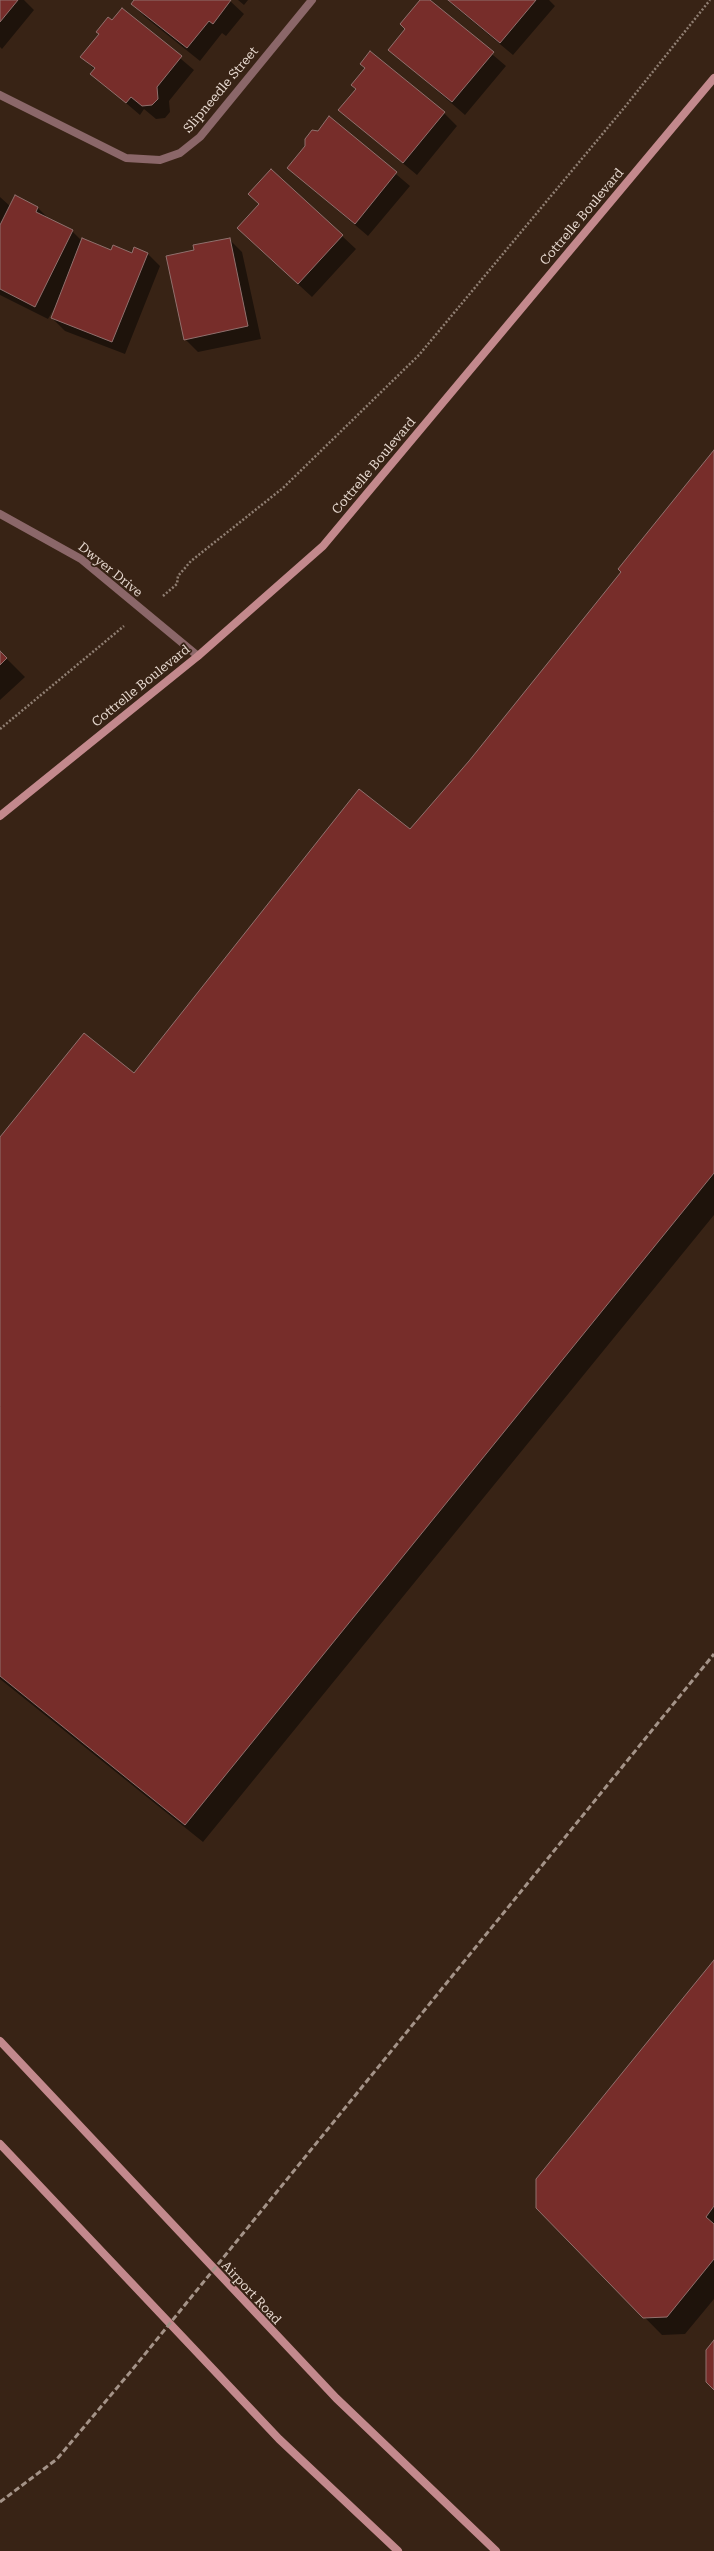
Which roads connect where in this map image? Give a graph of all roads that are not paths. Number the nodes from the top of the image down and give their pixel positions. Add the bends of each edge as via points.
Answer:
1 (312, 0) edge
2 (714, 78) edge
3 (0, 95) edge
4 (0, 514) edge
5 (198, 656) junction
6 (0, 816) edge
7 (0, 2041) edge
8 (0, 2144) edge
9 (398, 2551) edge
10 (496, 2551) edge

1 - 3 street, Slipneedle Street via 200,137 180,153 160,160 126,158
2 - 5 main road, Cottrelle Boulevard via 323,546
4 - 5 street, Dwyer Drive via 81,559
5 - 6 main road, Cottrelle Boulevard
7 - 10 main road, Airport Road via 336,2398
8 - 9 main road via 279,2439

